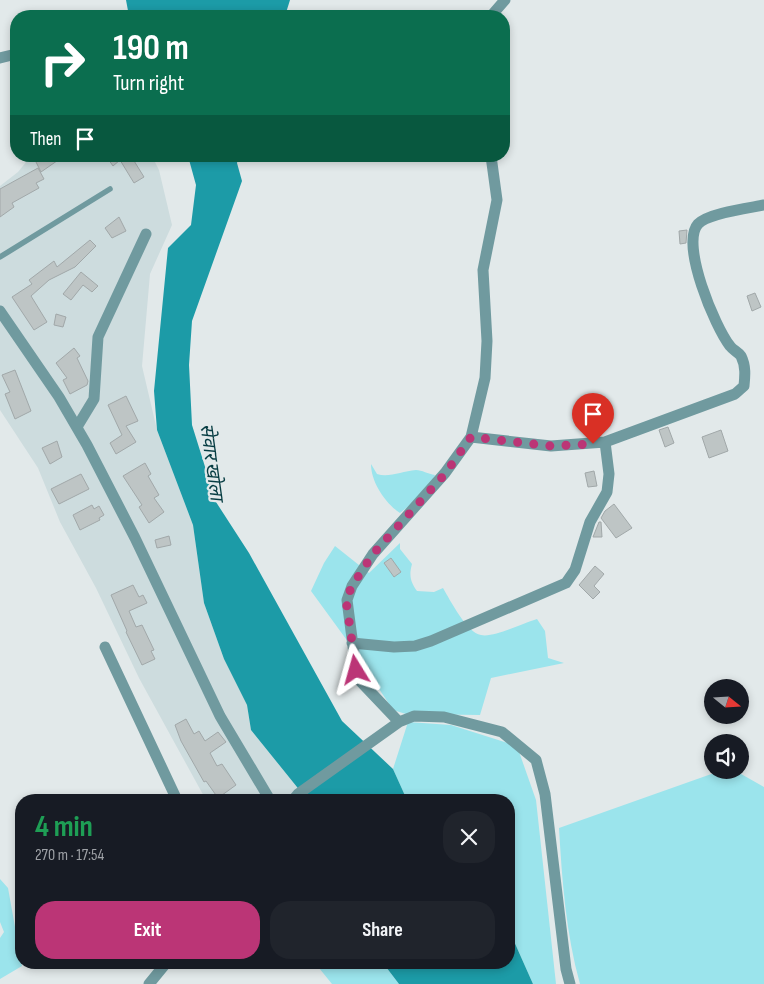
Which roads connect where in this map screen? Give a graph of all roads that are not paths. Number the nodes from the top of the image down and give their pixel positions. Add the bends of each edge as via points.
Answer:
1 (505, 0) edge
2 (496, 10) edge
3 (492, 162) edge
4 (110, 189) dead end
5 (764, 205) edge
6 (146, 234) dead end
7 (0, 257) edge
8 (0, 311) edge
9 (76, 427) junction
10 (471, 437) junction
11 (605, 442) junction
12 (352, 643) junction
13 (105, 647) dead end
14 (399, 722) junction
15 (174, 794) edge
16 (266, 794) edge
17 (300, 794) edge
18 (161, 969) edge
19 (149, 984) edge
20 (570, 984) edge

1 - 2 street
3 - 10 street via 497,200 483,270 487,341 485,378
4 - 7 lane
5 - 11 street via 708,218 698,224 693,235 692,248 705,295 729,346 740,356 745,369 744,386 735,394
6 - 9 street via 98,337 94,399
8 - 9 street
9 - 16 street via 135,538 220,716
10 - 11 street via 551,446
10 - 12 street via 445,474 373,554 352,586 346,600
11 - 12 street via 609,474 607,492 590,522 575,570 566,583 415,646
12 - 14 street via 361,682
13 - 15 street
14 - 17 street
14 - 20 street via 414,716 444,717 502,732 536,760 545,794
18 - 19 street

